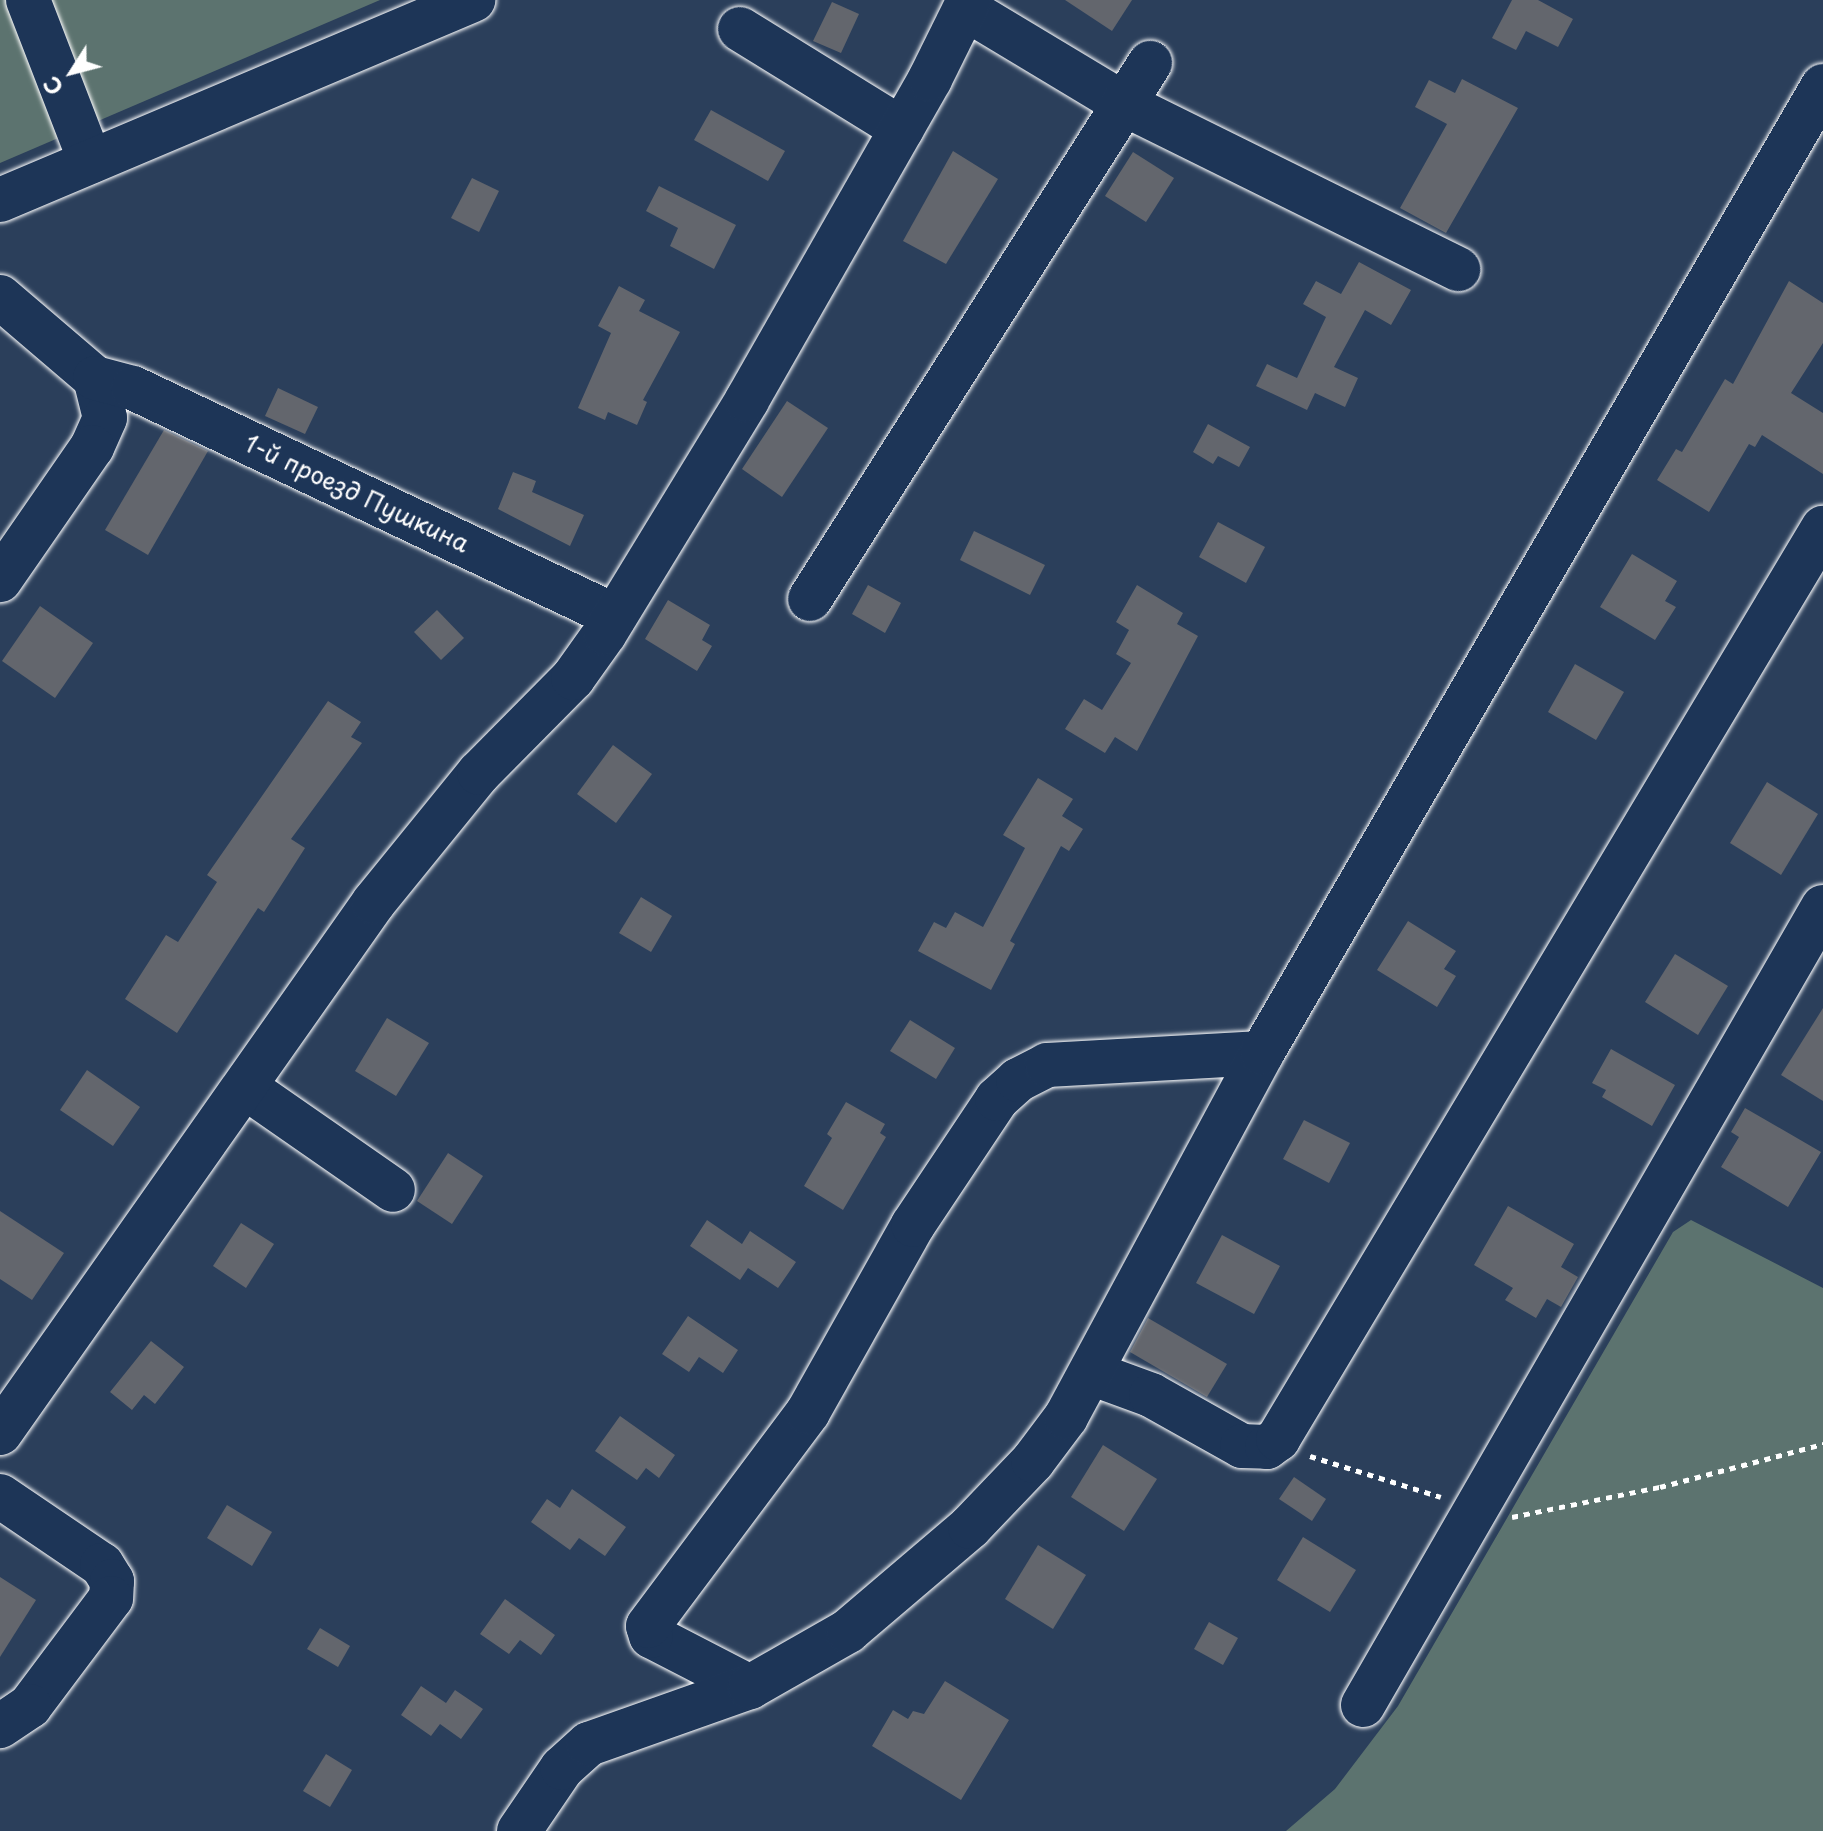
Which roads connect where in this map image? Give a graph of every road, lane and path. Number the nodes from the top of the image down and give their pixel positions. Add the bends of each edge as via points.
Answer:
1 (28, 0) edge
2 (473, 0) edge
3 (968, 4) edge
4 (740, 29) dead end
5 (1150, 63) dead end
6 (1823, 86) edge
7 (1124, 104) junction
8 (902, 129) junction
9 (90, 161) junction
10 (0, 200) edge
11 (1458, 269) dead end
12 (0, 297) edge
13 (95, 378) junction
14 (1823, 528) edge
15 (0, 580) edge
16 (810, 599) dead end
17 (615, 616) junction
18 (1823, 907) edge
19 (1262, 1053) junction
20 (245, 1087) junction
21 (393, 1190) dead end
22 (1091, 1373) junction
23 (0, 1433) edge
24 (0, 1496) edge
25 (750, 1687) junction
26 (1363, 1705) dead end
27 (0, 1726) edge
28 (519, 1831) edge

1 - 9 street
2 - 9 street
3 - 7 street
3 - 8 street
4 - 8 street
5 - 7 street
6 - 19 street
7 - 11 street
7 - 16 street
8 - 17 street
9 - 10 street
12 - 13 street, 1-й проезд Пушкина
13 - 15 street via 105,418 92,447
13 - 17 street, 1-й проезд Пушкина via 133,388
14 - 22 street via 1278,1439 1267,1447 1242,1446 1151,1395
17 - 20 street via 573,678 479,773 374,902
18 - 26 street
19 - 22 street
19 - 25 street via 1047,1065 997,1099 913,1225 808,1412 648,1626 651,1636
20 - 21 street
20 - 23 street
22 - 25 street via 1033,1461 970,1527 848,1631
24 - 27 street via 102,1565 112,1581 111,1598 30,1706
25 - 28 street via 589,1744 562,1768

